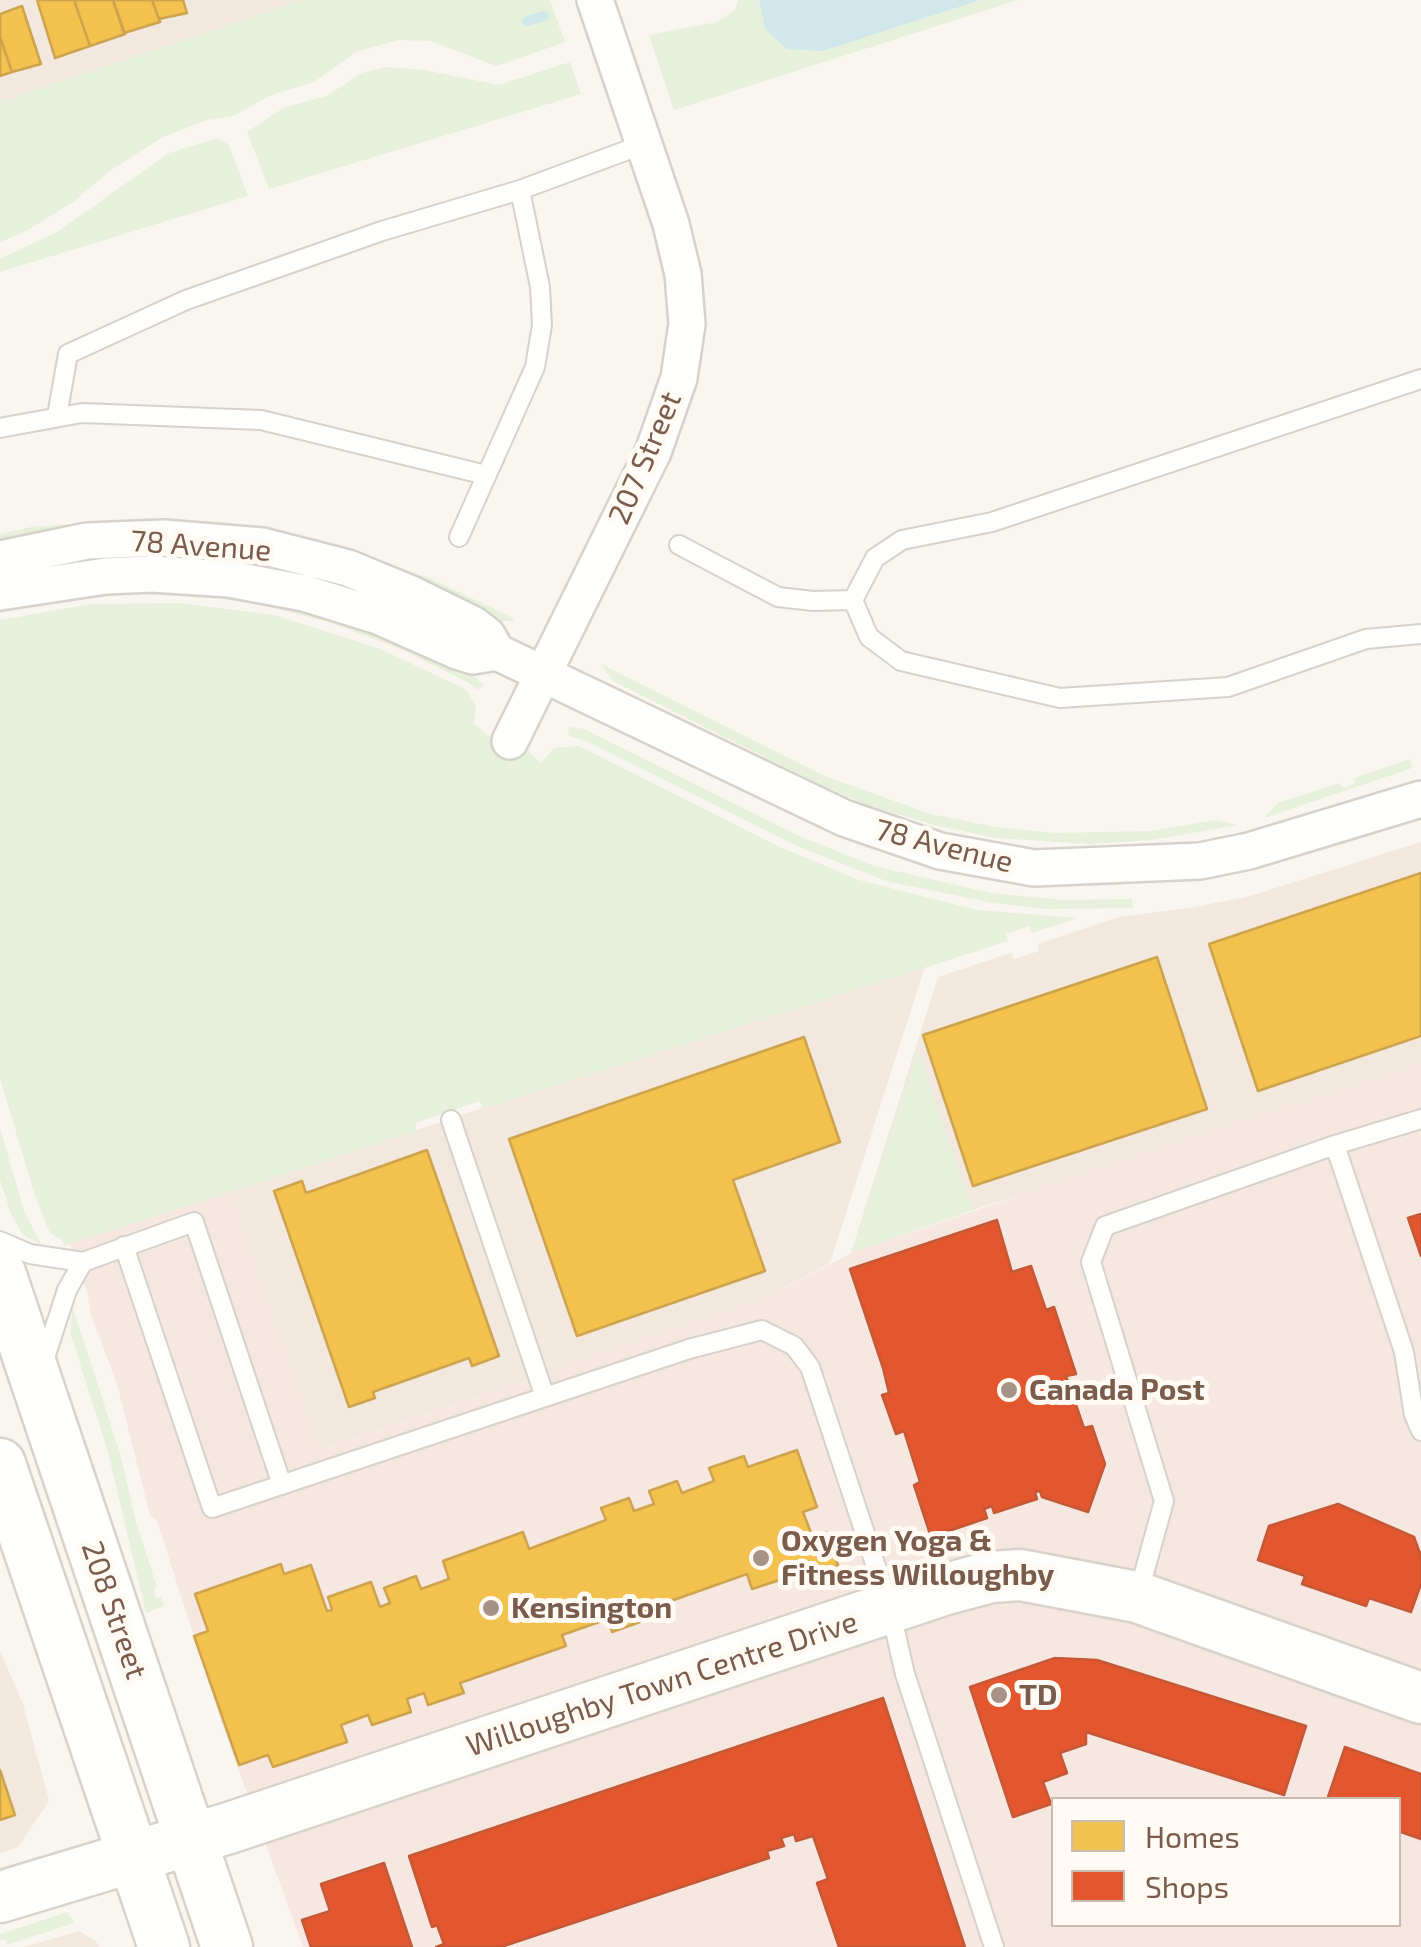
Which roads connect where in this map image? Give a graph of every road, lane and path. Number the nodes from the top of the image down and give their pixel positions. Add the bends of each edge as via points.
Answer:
1 (595, 0) edge
2 (644, 144) junction
3 (520, 190) junction
4 (1421, 378) edge
5 (57, 416) junction
6 (0, 428) edge
7 (486, 475) junction
8 (459, 538) dead end
9 (679, 545) dead end
10 (0, 559) edge
11 (0, 592) edge
12 (853, 600) junction
13 (1421, 635) edge
14 (497, 652) junction
15 (543, 674) junction
16 (510, 742) dead end
17 (1421, 799) edge
18 (1421, 1119) edge
19 (451, 1120) dead end
20 (1335, 1145) junction
21 (0, 1241) edge
22 (124, 1246) junction
23 (83, 1262) junction
24 (0, 1273) edge
25 (36, 1383) junction
26 (545, 1397) junction
27 (1421, 1431) edge
28 (0, 1464) edge
29 (282, 1484) junction
30 (1138, 1597) junction
31 (890, 1608) junction
32 (1421, 1698) edge
33 (192, 1839) junction
34 (134, 1856) junction
35 (0, 1898) edge
36 (164, 1947) edge
37 (227, 1947) edge
38 (994, 1947) edge

1 - 2 street, 207 Street
2 - 3 lane
2 - 15 street, 207 Street via 683,274 688,324 679,378 653,452
3 - 5 lane via 382,230 186,300 68,354
3 - 7 lane via 542,324 535,368
4 - 12 lane via 992,522 902,540 875,558
5 - 6 lane
5 - 7 lane via 260,420
7 - 8 lane
9 - 12 lane via 778,596
10 - 14 street, 78 Avenue via 87,541 164,538 262,546 348,568 411,594 474,625
11 - 14 street, 78 Avenue via 106,576 229,579 359,610 473,656
12 - 13 lane via 869,637 901,661 1060,698 1228,687 1366,639
14 - 15 street, 78 Avenue
15 - 16 street, 207 Street
15 - 17 street, 78 Avenue via 844,818 940,850 1034,868 1200,861
18 - 20 lane
19 - 26 lane
20 - 27 lane via 1404,1352
20 - 30 lane via 1105,1226 1091,1262 1164,1501
21 - 23 lane via 30,1254
22 - 23 lane
22 - 29 lane via 212,1508
22 - 29 lane via 194,1222
23 - 25 lane
24 - 25 street, 208 Street
25 - 33 street, 208 Street
26 - 29 lane
26 - 31 lane via 762,1330 794,1346 810,1367
28 - 34 street, 208 Street
30 - 31 street, Willoughby Town Centre Drive via 1020,1575
30 - 32 street, Willoughby Town Centre Drive
31 - 33 street, Willoughby Town Centre Drive
31 - 38 lane via 905,1674
33 - 34 street, Willoughby Town Centre Drive
33 - 37 street, 208 Street
34 - 35 street, Willoughby Town Centre Drive
34 - 36 street, 208 Street

